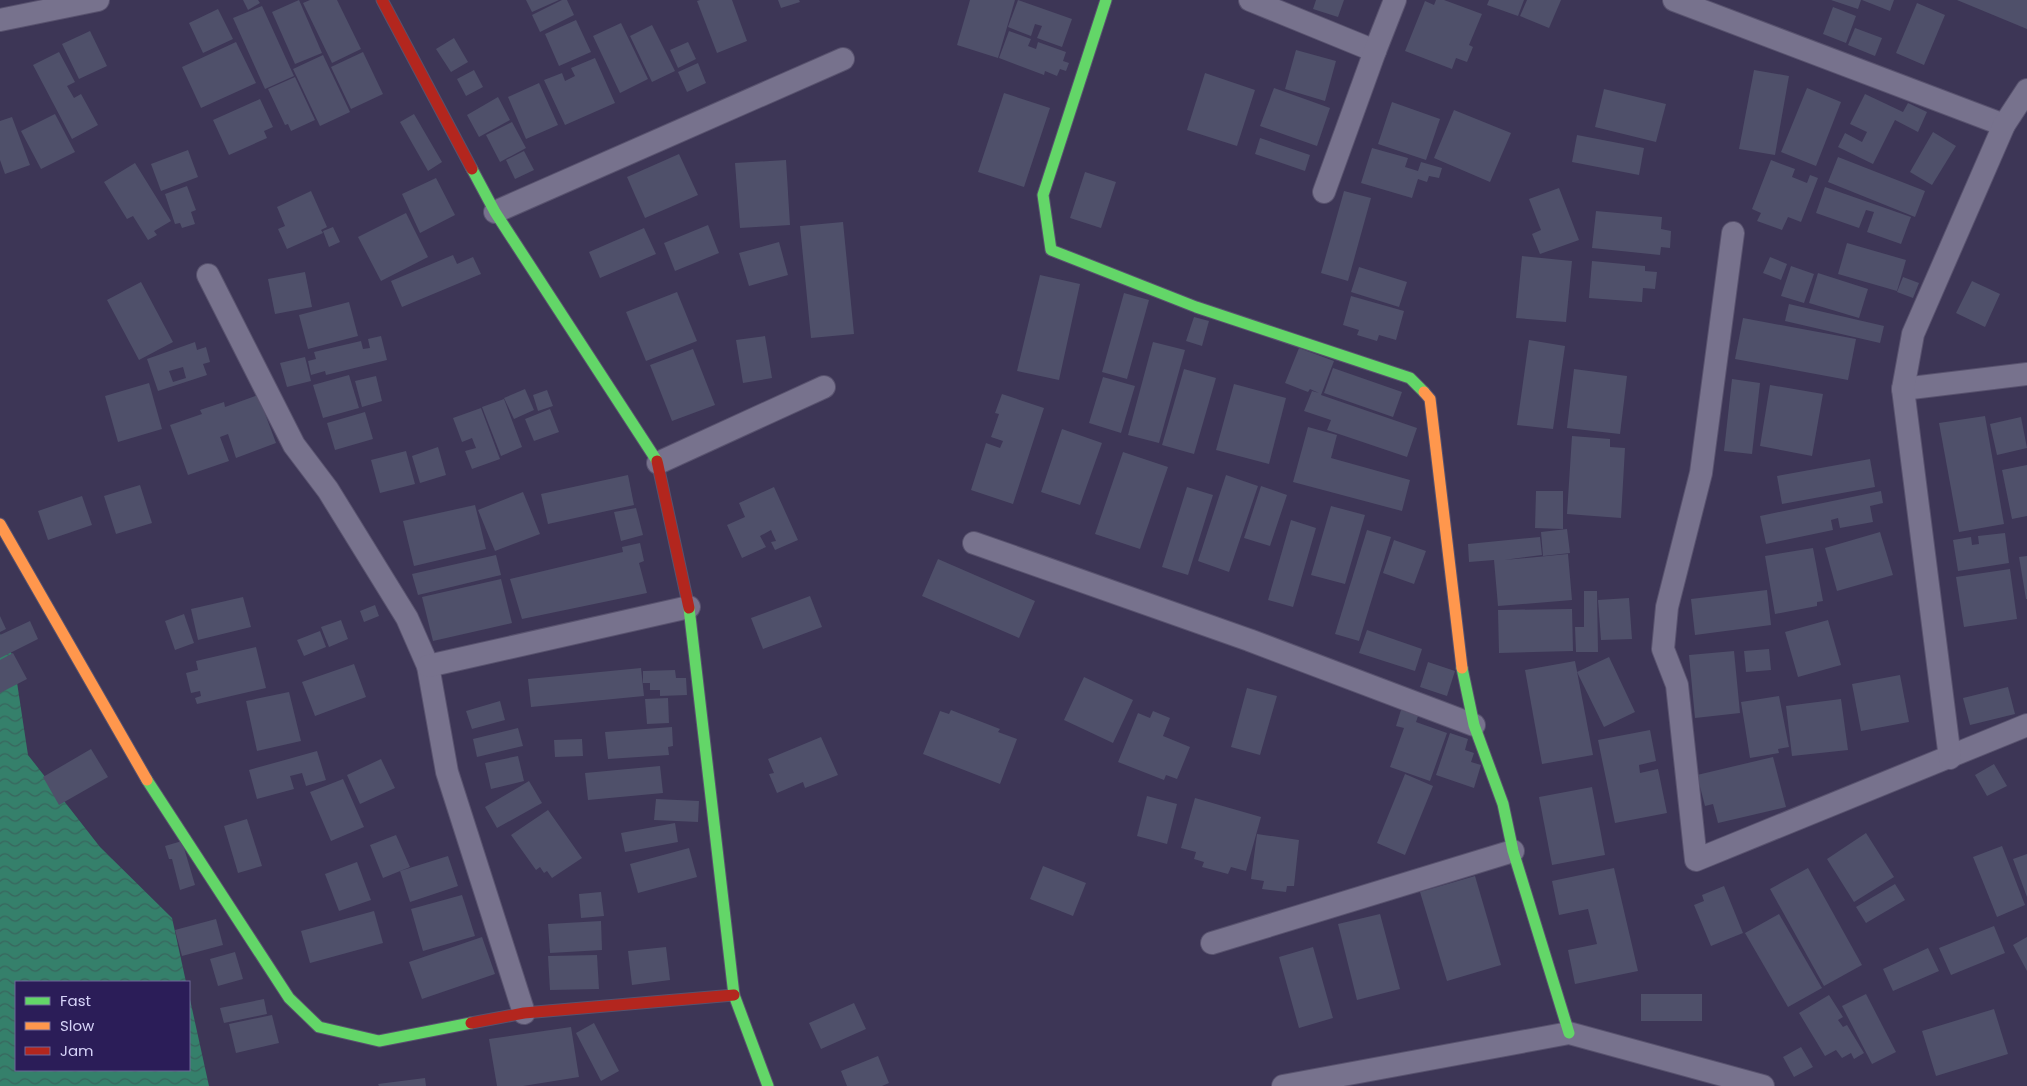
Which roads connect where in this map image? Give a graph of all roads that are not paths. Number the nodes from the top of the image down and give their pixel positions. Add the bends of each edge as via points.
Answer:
1 (98, 0) edge
2 (382, 0) edge
3 (1106, 0) edge
4 (1250, 0) edge
5 (1395, 0) edge
6 (1674, 0) edge
7 (0, 20) edge
8 (1375, 51) junction
9 (843, 59) dead end
10 (2027, 90) edge
11 (2004, 125) junction
12 (1324, 192) dead end
13 (495, 212) junction
14 (1733, 233) dead end
15 (208, 275) dead end
16 (2027, 374) edge
17 (824, 387) dead end
18 (1903, 389) junction
19 (658, 463) junction
20 (0, 524) edge
21 (974, 543) dead end
22 (689, 607) junction
23 (428, 666) junction
24 (1474, 725) junction
25 (2027, 725) edge
26 (1950, 758) junction
27 (1513, 851) junction
28 (1212, 943) dead end
29 (734, 995) junction
30 (524, 1013) junction
31 (1568, 1033) junction
32 (1387, 1076) edge
33 (768, 1086) edge
34 (1282, 1086) edge
35 (1763, 1086) edge

1 - 7 street
2 - 13 street
3 - 24 street via 1043,195 1051,250 1196,307 1410,378 1430,399 1461,663
4 - 8 street
5 - 8 street
6 - 11 street
8 - 12 street
9 - 13 street
10 - 11 street
11 - 18 street via 1914,334
13 - 19 street
14 - 26 street via 1701,474 1667,607 1663,649 1677,685 1696,860
15 - 23 street via 294,445 328,490 402,610
16 - 18 street
17 - 19 street
18 - 26 street
19 - 22 street
20 - 30 street via 148,783 289,998 319,1027 379,1041
21 - 24 street via 1249,640
22 - 23 street
22 - 29 street
23 - 30 street via 447,772
24 - 27 street via 1503,804
25 - 26 street
27 - 28 street
27 - 31 street
29 - 30 street
29 - 33 street
31 - 32 street
31 - 35 street
32 - 34 street

